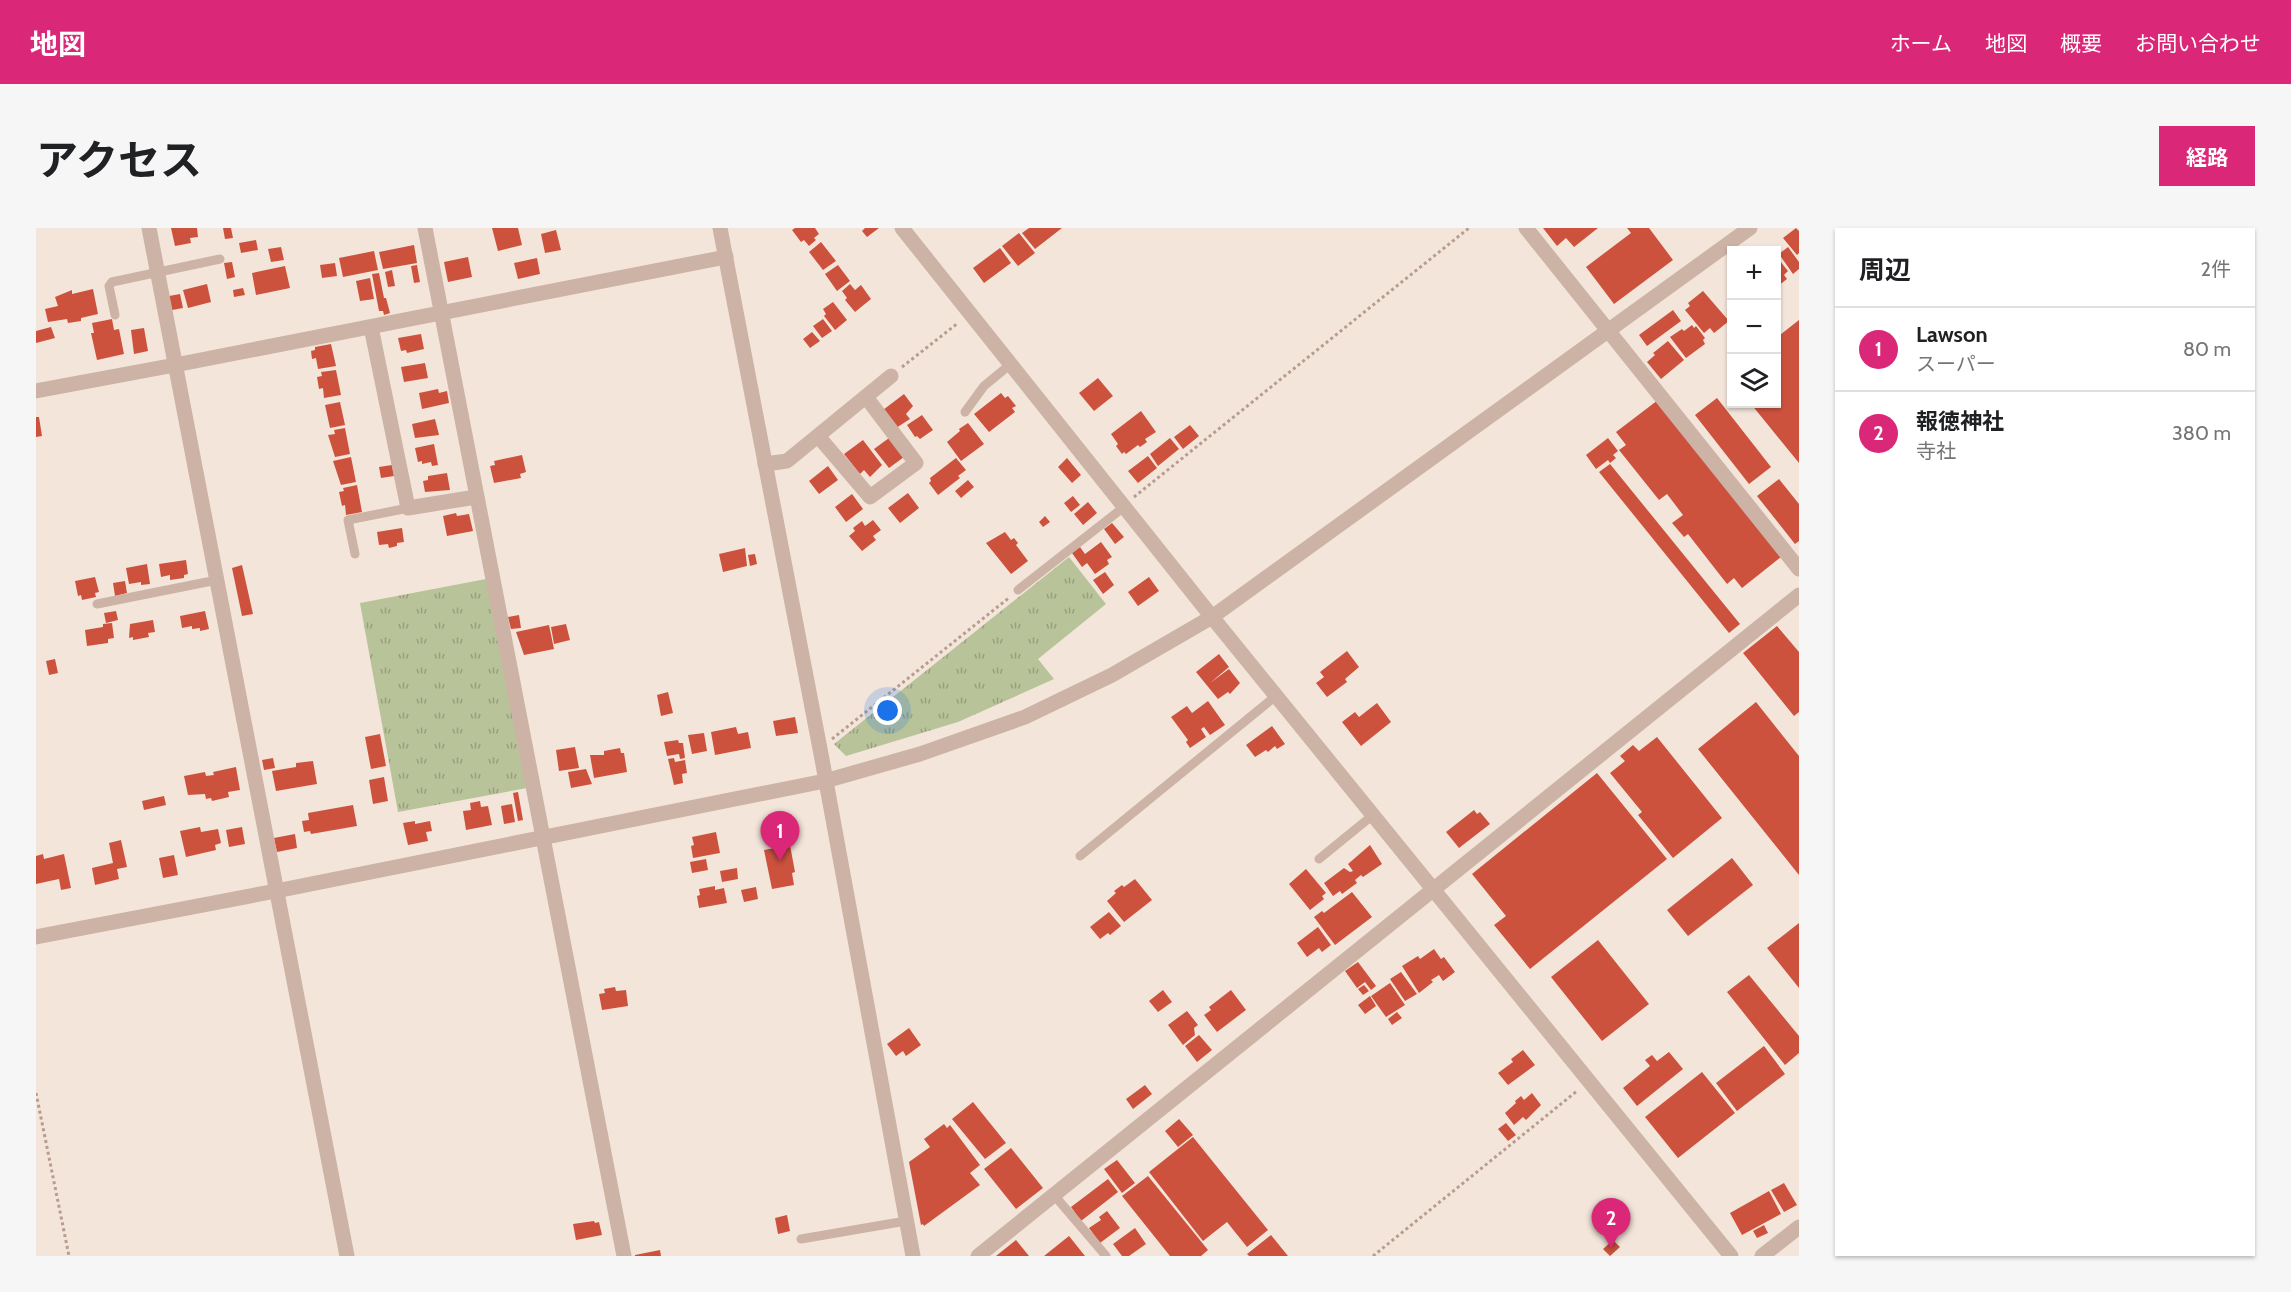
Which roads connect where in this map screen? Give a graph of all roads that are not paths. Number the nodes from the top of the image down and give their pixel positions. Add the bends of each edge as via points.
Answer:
1 (149, 228) edge
2 (425, 228) edge
3 (720, 228) edge
4 (902, 228) edge
5 (1526, 228) edge
6 (1743, 230) edge
7 (726, 257) junction
8 (220, 259) dead end
9 (158, 272) junction
10 (442, 313) junction
11 (116, 315) dead end
12 (371, 327) junction
13 (1608, 330) junction
14 (1012, 363) junction
15 (176, 365) junction
16 (891, 376) road end
17 (36, 390) edge
18 (866, 397) junction
19 (965, 412) dead end
20 (818, 436) junction
21 (765, 464) junction
22 (476, 497) junction
23 (1124, 506) junction
24 (408, 508) junction
25 (355, 554) dead end
26 (1799, 569) edge
27 (217, 580) junction
28 (1018, 590) road end
29 (1799, 595) edge
30 (97, 604) dead end
31 (1212, 617) junction
32 (1277, 696) junction
33 (825, 781) junction
34 (1372, 815) junction
35 (543, 838) junction
36 (1080, 856) dead end
37 (1320, 859) dead end
38 (1432, 889) junction
39 (276, 891) junction
40 (36, 937) edge
41 (1054, 1195) junction
42 (906, 1221) junction
43 (1799, 1227) edge
44 (801, 1239) dead end
45 (347, 1256) edge
46 (624, 1256) edge
47 (913, 1256) edge
48 (978, 1256) edge
49 (1106, 1256) edge
50 (1731, 1256) edge
51 (1762, 1256) edge

1 - 9 street
2 - 10 street
3 - 7 street
4 - 14 street
5 - 13 street
6 - 13 street
7 - 10 street
7 - 21 street
8 - 9 lane
9 - 11 lane via 112,282 109,286
9 - 15 street
10 - 12 street
10 - 22 street
12 - 15 street
12 - 24 street
13 - 26 street
13 - 31 street
14 - 19 lane via 984,386
14 - 23 street
15 - 17 street
15 - 27 street
16 - 18 street
18 - 20 street
18 - 20 street via 916,463 870,497
20 - 21 street via 787,461
21 - 33 street
22 - 24 street
22 - 35 street
23 - 28 lane
23 - 31 street
24 - 25 lane via 348,520
27 - 30 lane
27 - 39 street
29 - 38 street
31 - 32 street
31 - 33 street via 1112,675 1025,717 920,754
32 - 34 street
32 - 36 lane
33 - 35 street
33 - 42 street
34 - 37 lane
34 - 38 street
35 - 39 street
35 - 46 street
38 - 41 street
38 - 50 street
39 - 40 street
39 - 45 street
41 - 48 street
41 - 49 lane
42 - 44 lane
42 - 47 street
43 - 51 street

